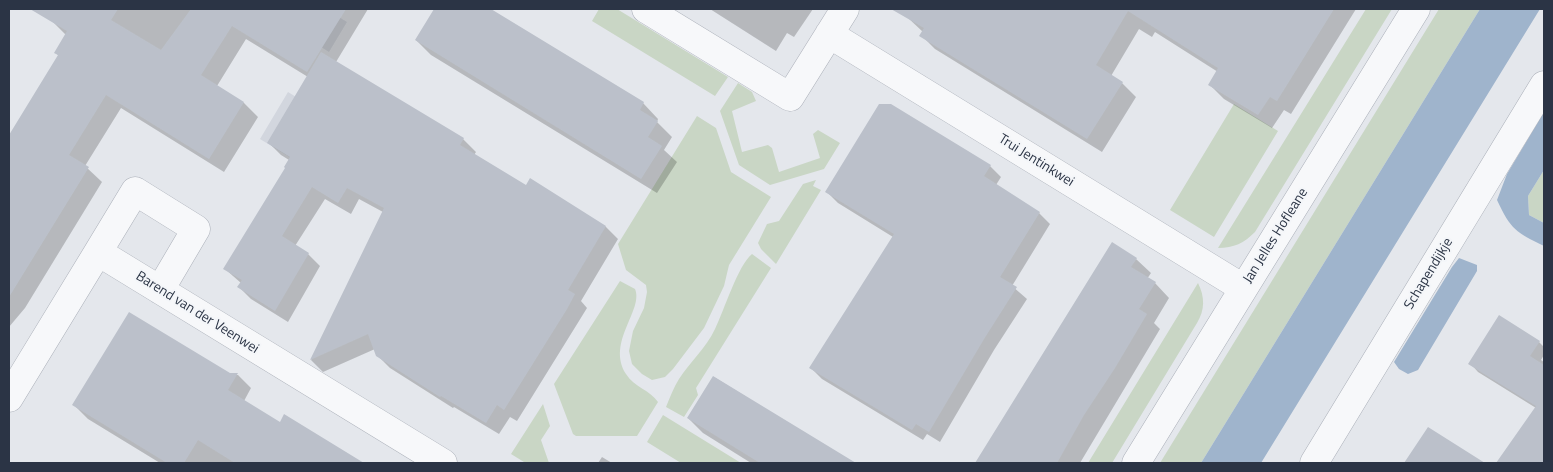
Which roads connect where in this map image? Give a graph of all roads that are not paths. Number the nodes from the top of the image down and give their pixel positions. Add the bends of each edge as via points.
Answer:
1 (646, 9) edge
2 (844, 9) edge
3 (1416, 9) edge
4 (829, 34) junction
5 (1544, 85) edge
6 (98, 252) junction
7 (1243, 288) junction
8 (160, 290) junction
9 (9, 398) edge
10 (443, 463) edge
11 (1136, 463) edge
12 (1314, 463) edge

1 - 4 street via 790,97
2 - 4 street
3 - 7 street, Jan Jelles Hofleane
4 - 7 street, Trui Jentinkwei
5 - 12 street, Schapendijkje
6 - 8 street, Barend van der Veenwei
6 - 8 street via 135,192 196,230
6 - 9 street
7 - 11 street, Jan Jelles Hofleane
8 - 10 street, Barend van der Veenwei

